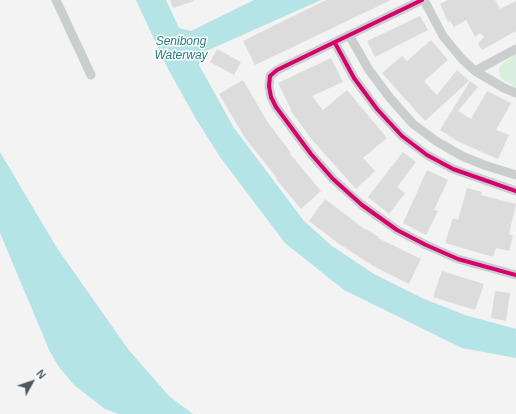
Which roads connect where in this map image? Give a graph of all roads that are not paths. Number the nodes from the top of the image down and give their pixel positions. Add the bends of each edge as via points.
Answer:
1 (56, 0) edge
2 (423, 0) edge
3 (350, 35) junction
4 (335, 43) junction
5 (516, 49) edge
6 (475, 71) junction
7 (92, 75) dead end
8 (516, 93) edge
9 (516, 175) edge
10 (516, 191) edge
11 (516, 275) edge

1 - 7 street
2 - 3 street
2 - 6 street via 443,36
3 - 4 street
3 - 9 street via 368,70 413,124 462,156
4 - 10 street via 354,78 377,109 402,136 427,155 453,169
4 - 11 street via 277,70 270,76 271,97 311,154 362,205 396,230 458,259
5 - 6 street
6 - 8 street

